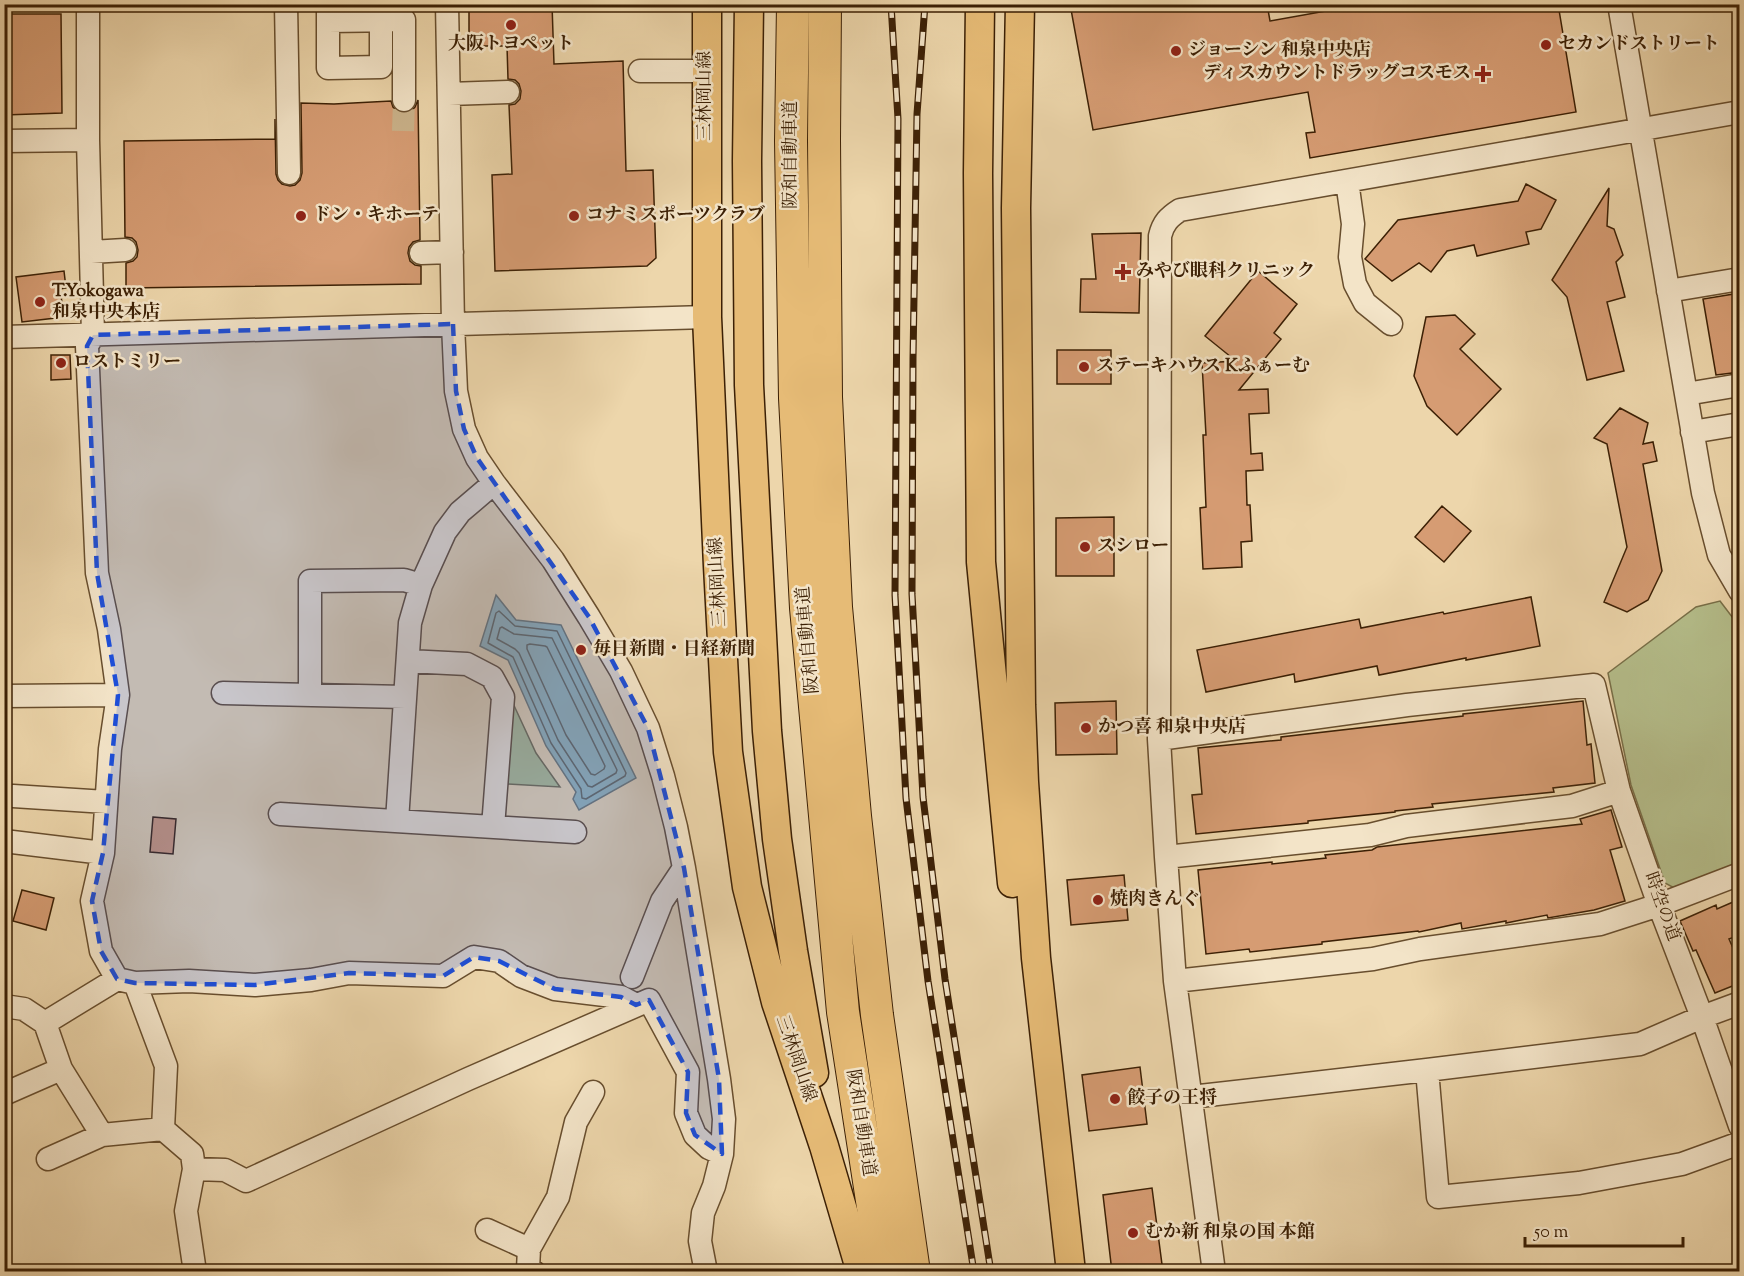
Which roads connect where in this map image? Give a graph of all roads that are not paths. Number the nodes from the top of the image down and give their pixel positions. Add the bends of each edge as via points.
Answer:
1 (88, 4) edge
2 (286, 4) edge
3 (447, 4) edge
4 (707, 4) edge
5 (749, 4) edge
6 (792, 4) edge
7 (825, 4) edge
8 (980, 4) edge
9 (1020, 4) edge
10 (1619, 4) edge
11 (328, 13) edge
12 (381, 13) edge
13 (640, 71) dead end
14 (706, 71) junction
15 (508, 92) dead end
16 (448, 94) junction
17 (404, 100) tunnel mouth
18 (1740, 112) edge
19 (1640, 130) junction
20 (88, 140) junction
21 (4, 141) edge
22 (289, 173) dead end
23 (1347, 181) junction
24 (125, 250) dead end
25 (91, 252) junction
26 (452, 252) junction
27 (421, 253) dead end
28 (1740, 279) edge
29 (1668, 291) junction
30 (707, 317) junction
31 (453, 324) junction
32 (1391, 324) dead end
33 (93, 335) junction
34 (4, 337) edge
35 (1740, 385) edge
36 (1686, 394) junction
37 (1740, 424) edge
38 (1692, 432) junction
39 (494, 483) junction
40 (421, 585) junction
41 (1740, 591) edge
42 (408, 661) junction
43 (223, 693) dead end
44 (118, 695) junction
45 (310, 695) junction
46 (4, 696) edge
47 (405, 697) junction
48 (1159, 739) junction
49 (1619, 791) junction
50 (13, 796) dead end
51 (106, 802) junction
52 (280, 814) dead end
53 (397, 821) junction
54 (493, 827) junction
55 (575, 832) dead end
56 (4, 841) edge
57 (103, 854) junction
58 (1166, 857) junction
59 (684, 868) junction
60 (1740, 874) edge
61 (1659, 905) junction
62 (1036, 958) junction
63 (632, 977) dead end
64 (126, 981) junction
65 (1175, 981) junction
66 (1740, 1003) edge
67 (636, 1005) junction
68 (4, 1006) edge
69 (1702, 1017) junction
70 (45, 1023) junction
71 (61, 1069) junction
72 (1427, 1070) junction
73 (593, 1092) dead end
74 (4, 1094) edge
75 (1191, 1097) junction
76 (1740, 1126) edge
77 (164, 1129) junction
78 (102, 1135) junction
79 (1740, 1143) edge
80 (824, 1146) junction
81 (722, 1154) junction
82 (48, 1159) dead end
83 (194, 1169) junction
84 (487, 1230) dead end
85 (529, 1249) junction
86 (195, 1272) edge
87 (534, 1272) edge
88 (706, 1272) edge
89 (861, 1272) edge
90 (883, 1272) edge
91 (914, 1272) edge
92 (1071, 1272) edge
93 (1214, 1272) edge

1 - 20 street
2 - 22 street
3 - 16 street
4 - 14 main road, 三林岡山線
5 - 80 main road, 三林岡山線 via 749,385 767,731 779,850
6 - 90 highway, 阪和自動車道 via 795,399 806,608 843,1012
7 - 91 highway, 阪和自動車道 via 826,397 836,607 877,1015
8 - 62 main road via 981,562 1013,893
9 - 62 main road via 1016,208 1021,705
10 - 19 street
11 - 12 street
11 - 12 street via 328,68 381,67
12 - 17 street via 404,20
13 - 14 street
14 - 30 main road, 三林岡山線
15 - 16 street
16 - 26 street
18 - 19 street
19 - 23 street
19 - 29 street
20 - 21 street
20 - 25 street
23 - 32 street via 1355,284 1365,303
23 - 48 street via 1180,210 1162,227
24 - 25 street
25 - 33 street
26 - 27 street
26 - 31 street
28 - 29 street
29 - 36 street
30 - 31 street
30 - 80 main road, 三林岡山線 via 728,740 739,832 747,887 776,1002
31 - 33 street
31 - 39 street via 456,391 464,429
33 - 34 street
33 - 44 street via 87,346 97,573
35 - 36 street
36 - 38 street
37 - 38 street
38 - 41 street via 1702,493 1719,555
39 - 40 street via 455,518
39 - 59 street via 553,560 621,671 648,728
40 - 42 street via 410,623
40 - 45 street via 404,580 310,581
42 - 47 street
42 - 54 street via 466,664 492,676 503,698
43 - 45 street
44 - 46 street
44 - 51 street
45 - 47 street
47 - 53 street
48 - 49 street, 時空の道 via 1407,705 1594,685
48 - 58 street
49 - 58 street via 1572,806 1406,826 1370,835
49 - 61 street, 時空の道
50 - 51 street
51 - 57 street
52 - 53 street
53 - 54 street
54 - 55 street
56 - 57 street
57 - 64 street via 92,901 101,951 110,968
58 - 65 street
59 - 63 street via 662,901
59 - 81 street via 719,1079 724,1119
60 - 61 street
61 - 65 street via 1600,924 1373,959
61 - 69 street, 時空の道
62 - 92 main road
64 - 67 street via 255,985 349,973 443,976 474,957 499,961 521,976 555,989 621,997
64 - 70 street
64 - 77 street via 166,1066
65 - 75 street
66 - 69 street
67 - 81 street via 649,1000 688,1072 686,1113 695,1135
67 - 83 street via 246,1181 225,1170
68 - 70 street via 24,1009
69 - 72 street via 1640,1044
69 - 76 street, 時空の道
70 - 71 street
71 - 74 street
71 - 78 street
72 - 75 street
72 - 79 street via 1438,1197 1579,1183 1682,1164
73 - 85 street via 576,1122 558,1197
75 - 93 street
77 - 78 street
77 - 83 street via 192,1154
78 - 82 street
80 - 89 main road, 三林岡山線
81 - 88 street via 703,1213 700,1241
83 - 86 street via 186,1210
84 - 85 street
85 - 87 street via 528,1269

